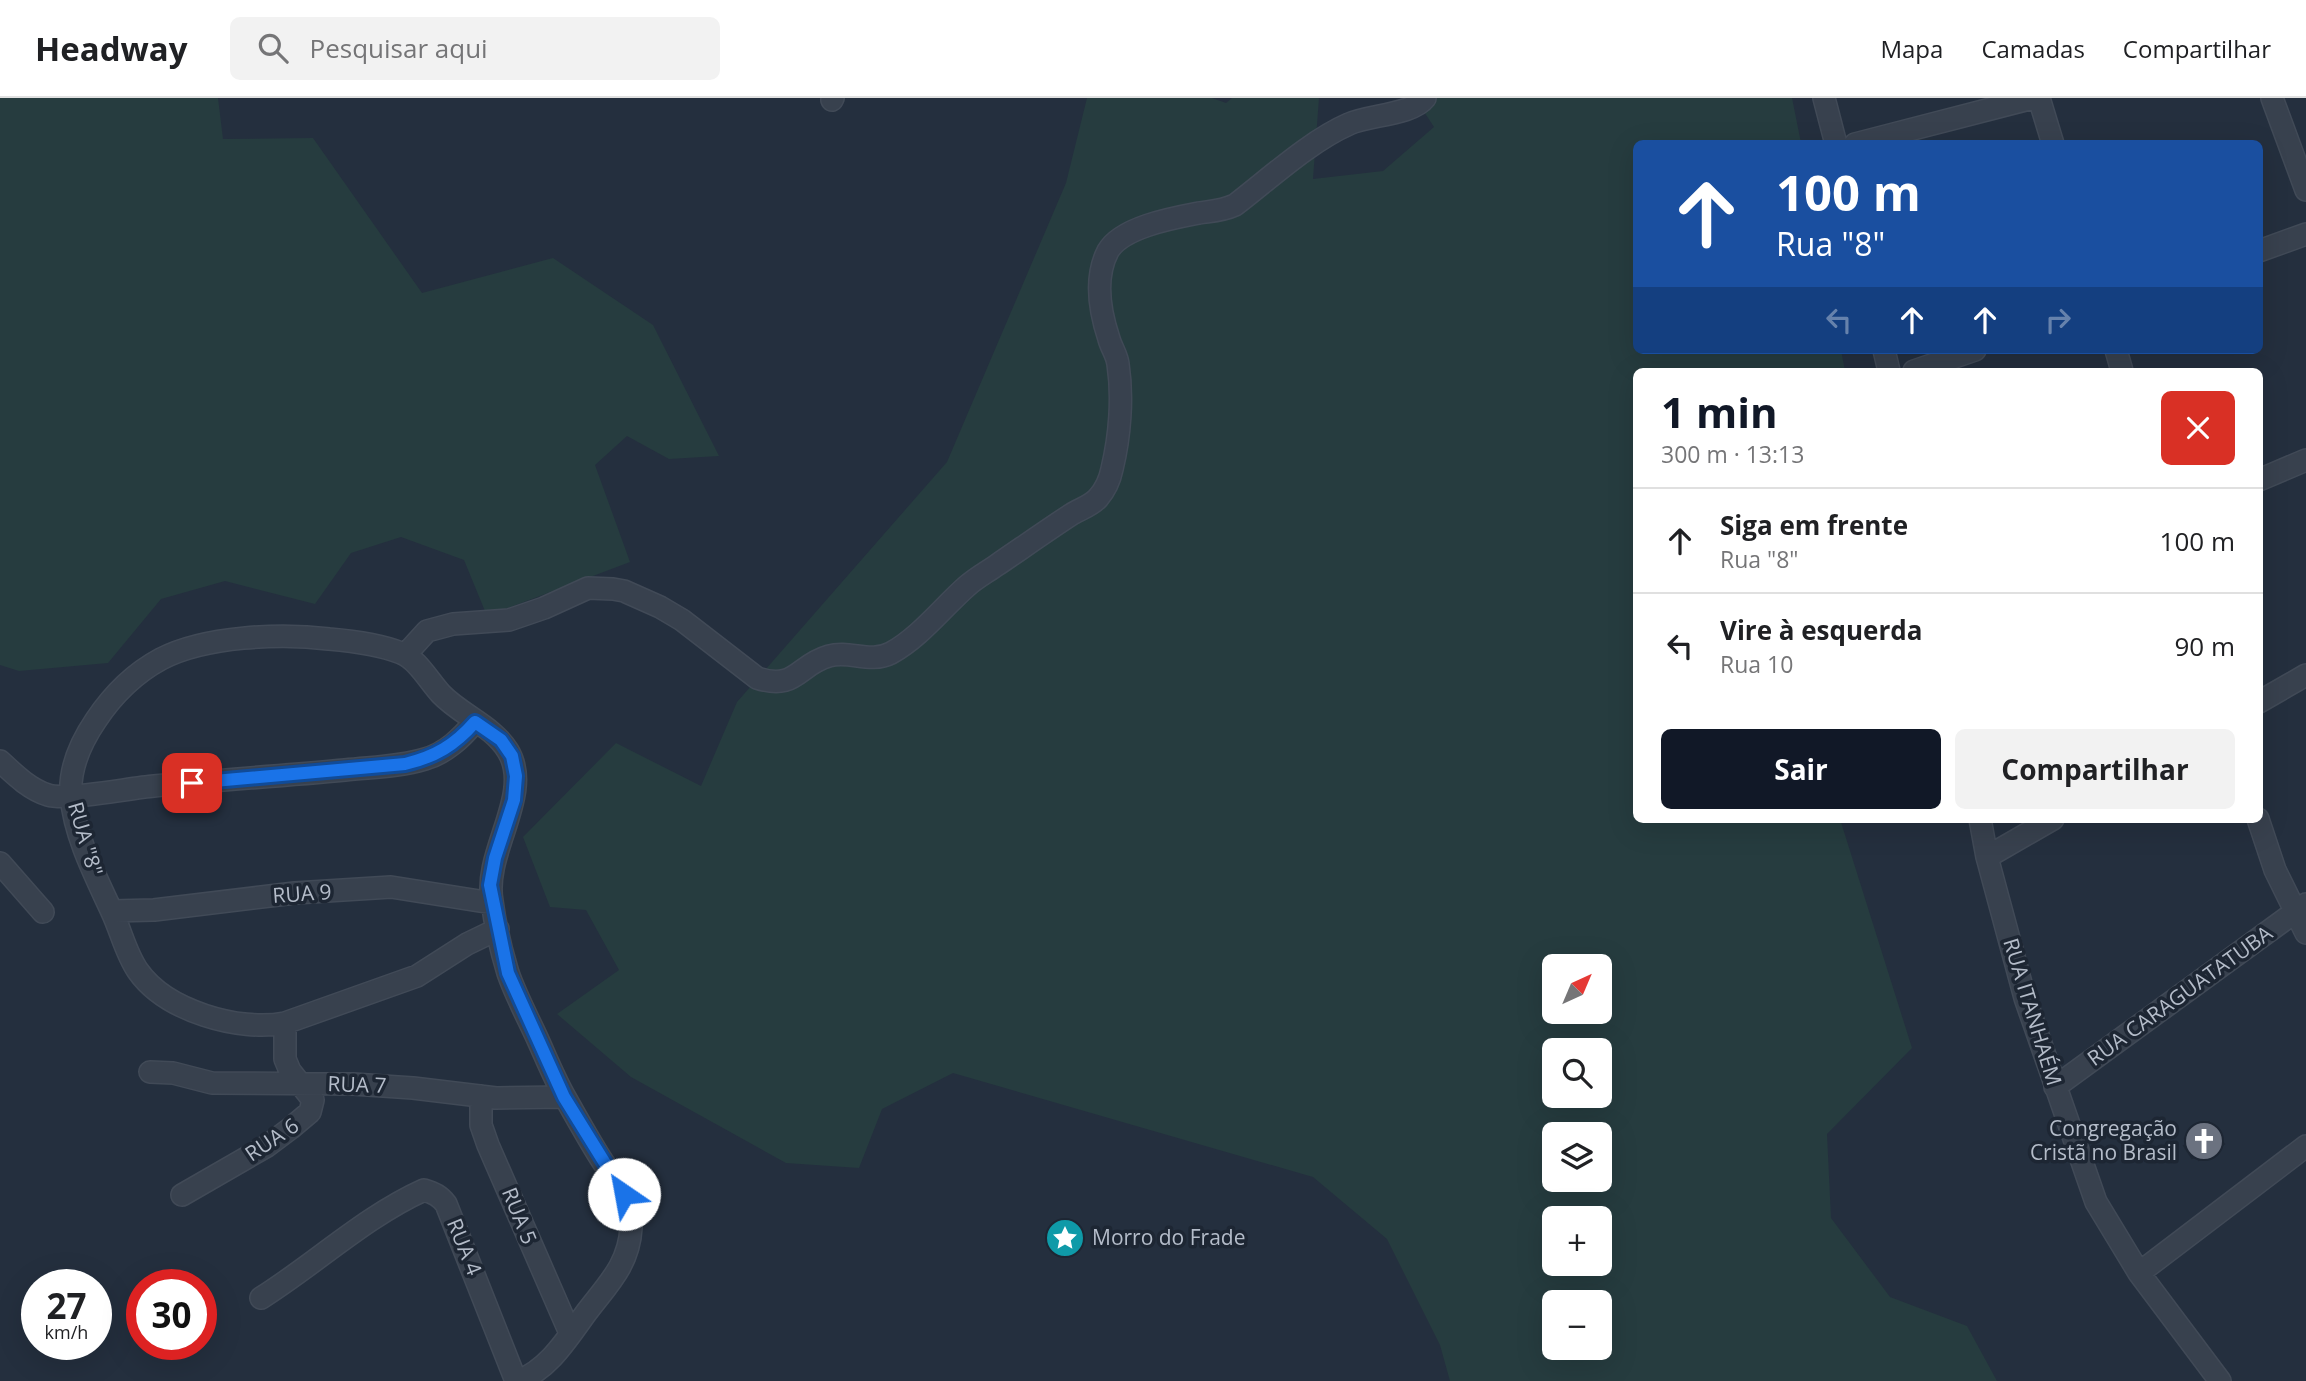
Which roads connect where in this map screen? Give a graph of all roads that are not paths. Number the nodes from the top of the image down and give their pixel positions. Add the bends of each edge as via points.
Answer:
1 (1425, 98) edge
2 (1824, 98) edge
3 (2036, 98) edge
4 (2272, 98) edge
5 (1835, 140) edge
6 (1871, 140) edge
7 (2052, 140) edge
8 (2306, 190) edge
9 (2306, 234) edge
10 (2263, 250) edge
11 (1963, 354) edge
12 (1923, 368) edge
13 (2306, 460) edge
14 (2263, 478) edge
15 (406, 654) junction
16 (2306, 676) edge
17 (2263, 700) edge
18 (475, 722) junction
19 (0, 761) edge
20 (71, 796) junction
21 (1981, 823) edge
22 (2046, 823) edge
23 (2259, 823) edge
24 (1987, 857) junction
25 (0, 863) edge
26 (492, 903) junction
27 (2301, 908) edge
28 (112, 911) junction
29 (43, 912) dead end
30 (2306, 933) edge
31 (501, 939) junction
32 (285, 1023) junction
33 (150, 1072) dead end
34 (302, 1084) junction
35 (2054, 1087) junction
36 (481, 1096) junction
37 (564, 1097) junction
38 (2306, 1146) edge
39 (182, 1195) dead end
40 (2139, 1273) junction
41 (261, 1298) dead end
42 (570, 1333) junction
43 (517, 1381) edge
44 (2220, 1381) edge

1 - 15 street via 1409,108 1337,129 1235,205 1132,231 1109,249 1098,291 1108,339 1118,361 1121,393 1112,470 1105,488 1089,506 974,581 892,652 879,658 842,653 828,656 785,682 771,683 757,678 660,607 624,591 588,588 509,620 427,631
2 - 5 street
3 - 6 street
3 - 7 street
4 - 8 street
9 - 10 street
11 - 12 street
13 - 14 street
15 - 18 street via 455,708
15 - 20 street, RUA "8" via 360,643 271,635 191,648 162,659 117,693 87,733 72,772
16 - 17 street
18 - 20 street via 441,752 405,764
18 - 26 street via 501,740 512,756 516,776 514,800 495,858
19 - 20 street via 32,788 49,796
20 - 28 street, RUA "8" via 87,855
21 - 24 street, RUA ITANHAÉM
22 - 24 street
23 - 27 street via 2275,870
24 - 35 street, RUA ITANHAÉM
25 - 29 street
26 - 28 street, RUA 9 via 391,887
26 - 31 street
27 - 30 street
27 - 35 street, RUA CARAGUATATUBA
28 - 32 street, RUA "8" via 135,968 171,1001 250,1026
31 - 32 street, RUA "8" via 467,944 416,976
31 - 37 street via 508,973
32 - 34 street, RUA 6 via 285,1059
33 - 34 street, RUA 7 via 212,1083
34 - 36 street, RUA 7 via 384,1085
34 - 39 street, RUA 6 via 313,1100 307,1116 267,1146
35 - 40 street, RUA ITANHAÉM via 2096,1202
36 - 37 street, RUA 7
36 - 42 street, RUA 5 via 481,1125 488,1146
37 - 42 street via 632,1213 624,1262
38 - 40 street
40 - 44 street, RUA ITANHAÉM
41 - 43 street, RUA 4 via 424,1190 440,1196 446,1204
42 - 43 street via 538,1372

